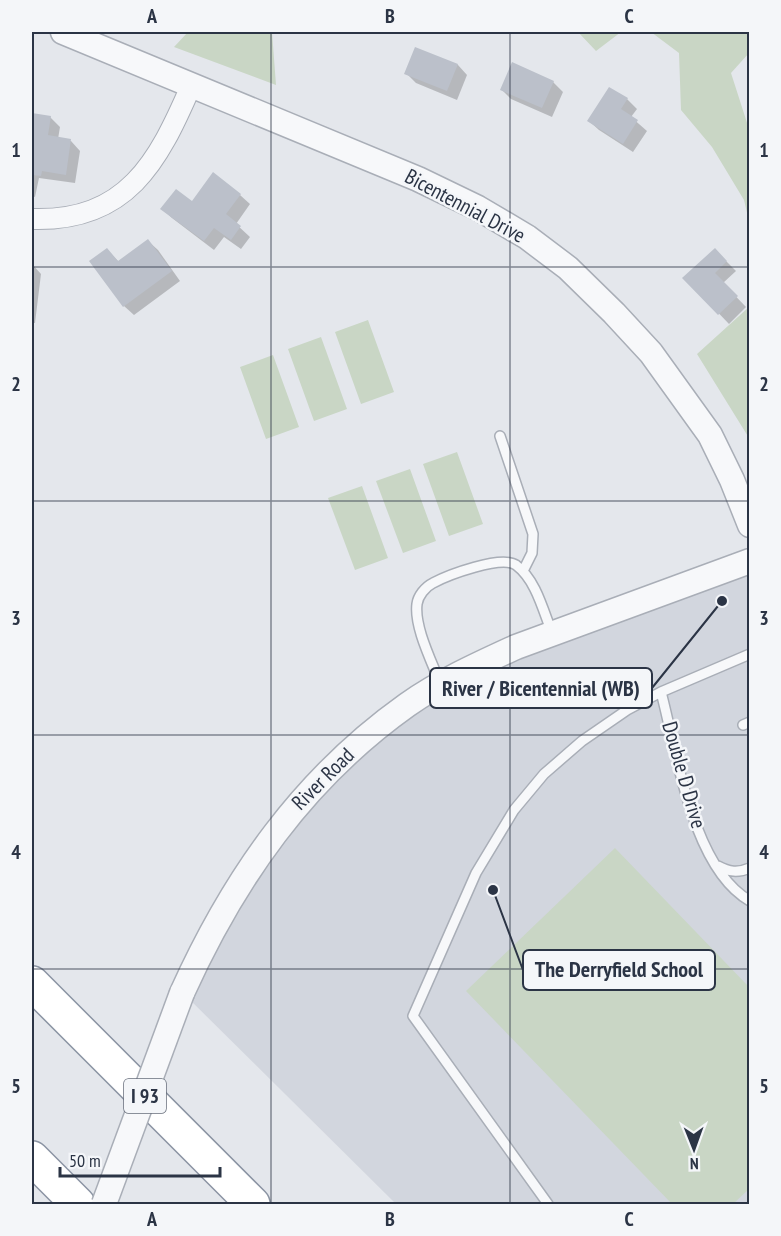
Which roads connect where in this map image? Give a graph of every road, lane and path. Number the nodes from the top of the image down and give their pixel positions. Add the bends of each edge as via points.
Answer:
1 (63, 32) edge
2 (191, 86) junction
3 (32, 219) edge
4 (500, 436) dead end
5 (750, 525) edge
6 (750, 561) edge
7 (523, 571) junction
8 (552, 633) junction
9 (750, 654) edge
10 (441, 684) junction
11 (661, 692) junction
12 (714, 863) junction
13 (750, 868) edge
14 (750, 901) edge
15 (32, 983) edge
16 (32, 1158) edge
17 (78, 1204) edge
18 (104, 1204) edge
19 (253, 1204) edge
20 (548, 1204) edge

1 - 2 street, Bicentennial Drive
2 - 3 street via 164,144 134,183 93,210
2 - 5 street, Bicentennial Drive via 448,193 527,237 568,268 651,353 684,397 710,435
4 - 7 lane via 533,534 532,553
6 - 8 street, River Road
7 - 8 lane via 531,581
7 - 10 lane via 513,563 488,563 431,583 422,592 417,603 419,626
8 - 10 street, River Road
9 - 11 lane, Double D Drive
10 - 18 street, River Road, bridge via 408,704 330,769 284,819 254,860 218,920 183,993
11 - 12 lane, Double D Drive via 689,801
11 - 20 lane via 582,741 544,774 514,810 476,873 412,1016
12 - 13 lane via 727,871
12 - 14 lane, Double D Drive via 736,893
15 - 19 highway, I 93
16 - 17 highway

